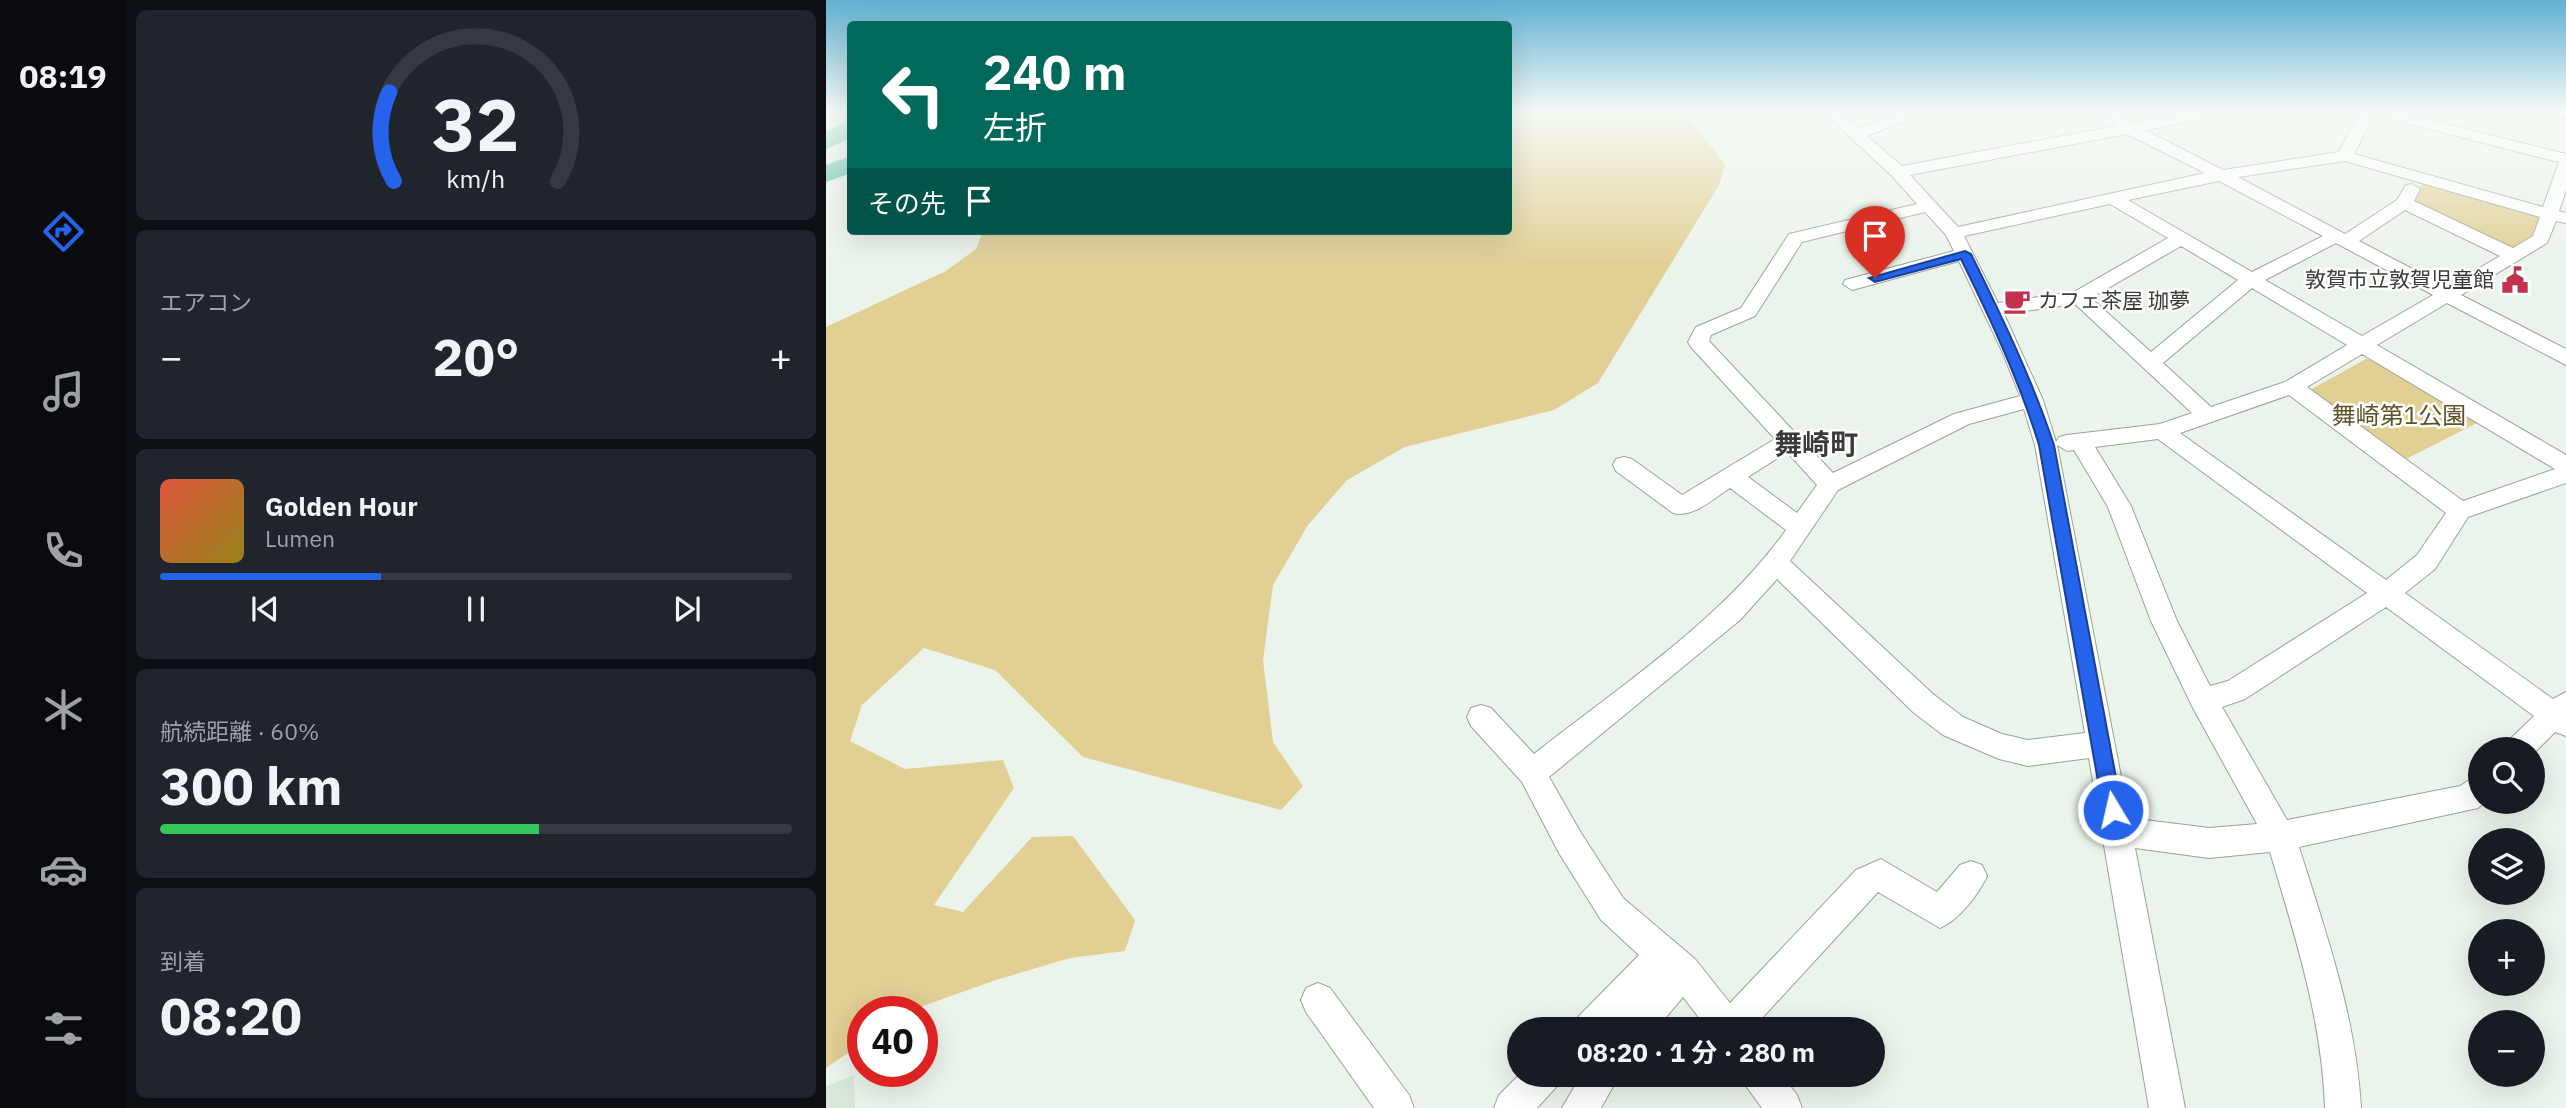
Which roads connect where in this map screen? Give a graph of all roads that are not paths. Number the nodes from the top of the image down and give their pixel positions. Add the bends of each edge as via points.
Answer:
1 (1889, 163) edge
2 (1947, 163) edge
3 (2197, 163) edge
4 (2301, 163) edge
5 (2369, 163) edge
6 (2566, 164) edge
7 (847, 165) edge
8 (1898, 172) junction
9 (826, 174) edge
10 (2221, 175) junction
11 (2418, 176) junction
12 (847, 188) edge
13 (826, 197) edge
14 (2112, 198) junction
15 (2404, 203) junction
16 (1929, 206) junction
17 (2558, 217) edge
18 (2180, 239) junction
19 (2342, 239) junction
20 (1960, 244) junction
21 (2515, 256) junction
22 (2249, 281) junction
23 (1852, 284) dead end
24 (2448, 295) junction
25 (2079, 297) junction
26 (1993, 310) junction
27 (2364, 346) junction
28 (2566, 358) edge
29 (2150, 363) junction
30 (2292, 387) junction
31 (2032, 400) junction
32 (2207, 415) junction
33 (2162, 431) junction
34 (1788, 441) junction
35 (2080, 441) junction
36 (2046, 445) junction
37 (1624, 465) dead end
38 (2566, 465) edge
39 (2566, 474) edge
40 (1731, 476) junction
41 (1830, 484) junction
42 (2460, 511) junction
43 (1799, 527) junction
44 (1776, 563) junction
45 (2387, 593) junction
46 (2203, 700) junction
47 (2562, 714) edge
48 (1481, 717) dead end
49 (2534, 737) edge
50 (2102, 744) junction
51 (1532, 773) junction
52 (2468, 798) edge
53 (2116, 831) junction
54 (2280, 836) junction
55 (1971, 876) dead end
56 (1674, 962) junction
57 (1318, 1000) dead end
58 (1605, 1017) edge
59 (1641, 1017) edge
60 (1720, 1017) edge
61 (1741, 1017) edge
62 (1532, 1087) edge
63 (1594, 1087) edge
64 (1768, 1087) edge
65 (1396, 1108) edge
66 (1512, 1108) edge
67 (1580, 1108) edge
68 (1784, 1108) edge
69 (2167, 1108) edge
70 (2343, 1108) edge

1 - 8 street
2 - 8 street
3 - 10 street
4 - 10 street
5 - 11 street
6 - 17 street
7 - 9 highway
8 - 16 street
10 - 14 street
10 - 19 street
11 - 15 street
11 - 17 street
12 - 13 highway
14 - 18 street
14 - 20 street
15 - 19 street
15 - 21 street
16 - 20 street
16 - 34 street via 1795,238 1748,312 1703,331 1698,342
17 - 21 street via 2541,239
18 - 22 street
18 - 25 street
19 - 22 street
19 - 24 street
20 - 23 street
20 - 26 street
21 - 24 street
22 - 27 street
22 - 29 street
24 - 27 street
24 - 28 street
25 - 26 street
25 - 29 street
26 - 31 street
27 - 30 street
27 - 38 street
29 - 32 street
30 - 32 street
30 - 42 street
31 - 36 street
31 - 41 street via 1962,419
32 - 33 street
33 - 35 street
33 - 45 street
34 - 40 street
34 - 41 street
35 - 36 street
35 - 46 street via 2119,506 2164,621
36 - 50 street
37 - 40 street via 1681,507
39 - 42 street
40 - 43 street
41 - 43 street
42 - 45 street via 2426,562
43 - 44 street
44 - 50 street via 1923,703 1954,726 2028,753
44 - 51 street via 1731,613
45 - 46 street via 2235,691
45 - 47 street
46 - 54 street
47 - 49 street
48 - 51 street
50 - 53 street
51 - 56 street via 1612,909
52 - 54 street
53 - 54 street via 2209,843
53 - 69 street
54 - 70 street via 2323,974 2341,1067
55 - 61 street via 1940,912 1881,874 1867,881
56 - 58 street
56 - 59 street
56 - 60 street
57 - 65 street
62 - 66 street
63 - 67 street
64 - 68 street

